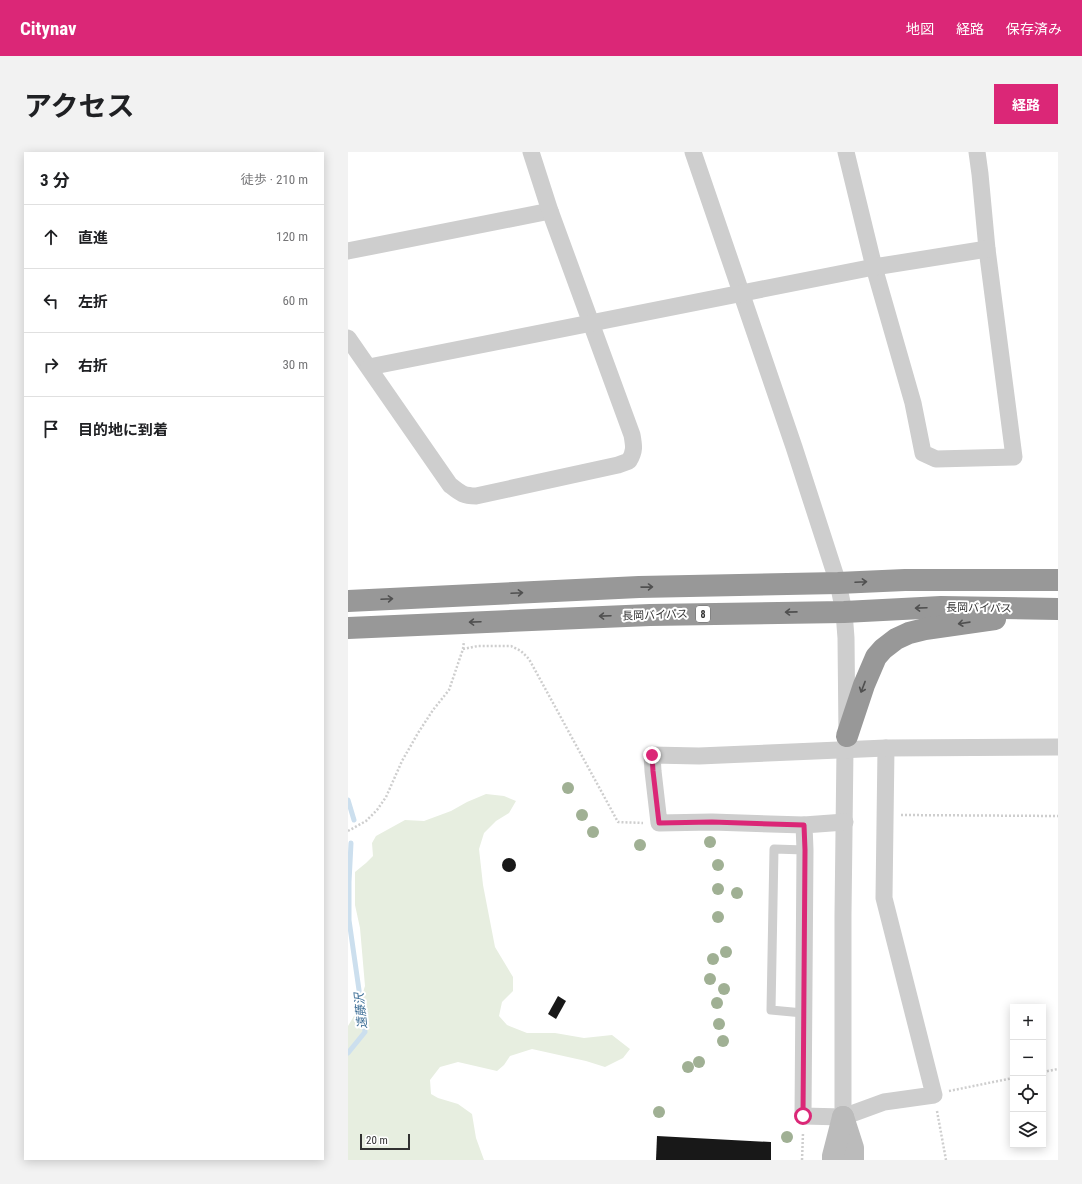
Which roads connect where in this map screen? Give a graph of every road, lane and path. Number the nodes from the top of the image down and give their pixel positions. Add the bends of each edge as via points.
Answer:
1 (531, 152) edge
2 (693, 152) edge
3 (846, 152) edge
4 (977, 152) edge
5 (550, 211) junction
6 (987, 249) junction
7 (348, 252) edge
8 (874, 267) junction
9 (741, 293) junction
10 (591, 324) junction
11 (348, 338) edge
12 (369, 367) junction
13 (1058, 580) edge
14 (838, 583) junction
15 (348, 601) edge
16 (1058, 610) edge
17 (844, 612) junction
18 (348, 628) edge
19 (846, 743) junction
20 (1058, 747) edge
21 (886, 748) junction
22 (885, 815) junction
23 (1058, 816) edge
24 (845, 822) junction
25 (659, 823) junction
26 (804, 825) junction
27 (348, 831) edge
28 (805, 850) junction
29 (803, 1013) junction
30 (1058, 1069) edge
31 (1046, 1071) edge
32 (1010, 1079) edge
33 (934, 1094) junction
34 (803, 1116) junction
35 (843, 1117) junction
36 (802, 1160) edge
37 (833, 1160) edge
38 (853, 1160) edge
39 (946, 1160) edge

1 - 5 street
2 - 9 street
3 - 8 street
4 - 6 street
5 - 7 street
5 - 10 street
6 - 8 street
6 - 8 street via 1014,457 936,459 923,453 913,403
8 - 9 street
9 - 10 street
9 - 14 street
10 - 12 street
10 - 12 street via 632,435 634,446 629,461 476,496 467,496 450,485
11 - 12 street
14 -> 13 highway via 905,580
15 -> 14 highway via 639,587
14 - 17 street
16 -> 17 highway, 長岡バイパス / 8 via 941,607
16 -> 19 highway via 925,629 896,639 876,657 864,685
17 -> 18 highway, 長岡バイパス / 8 via 650,615
17 - 19 street
19 - 21 street
19 - 24 street
19 - 25 street via 700,756 652,755
20 - 21 street
21 - 22 street
22 - 23 path
22 - 33 street via 884,898
24 - 26 street
24 - 35 street
25 - 26 street
25 - 27 path via 618,822 528,659 521,651 511,646 478,646 463,649 449,690 418,733 377,810 366,821
26 - 28 street
28 - 29 street
28 - 29 lane via 774,849 771,1010
29 - 34 street
30 - 31 path
32 - 33 path
33 - 35 street via 884,1102
33 - 39 path
34 - 35 street
34 - 36 path
35 - 37 street
35 - 38 street via 853,1148

